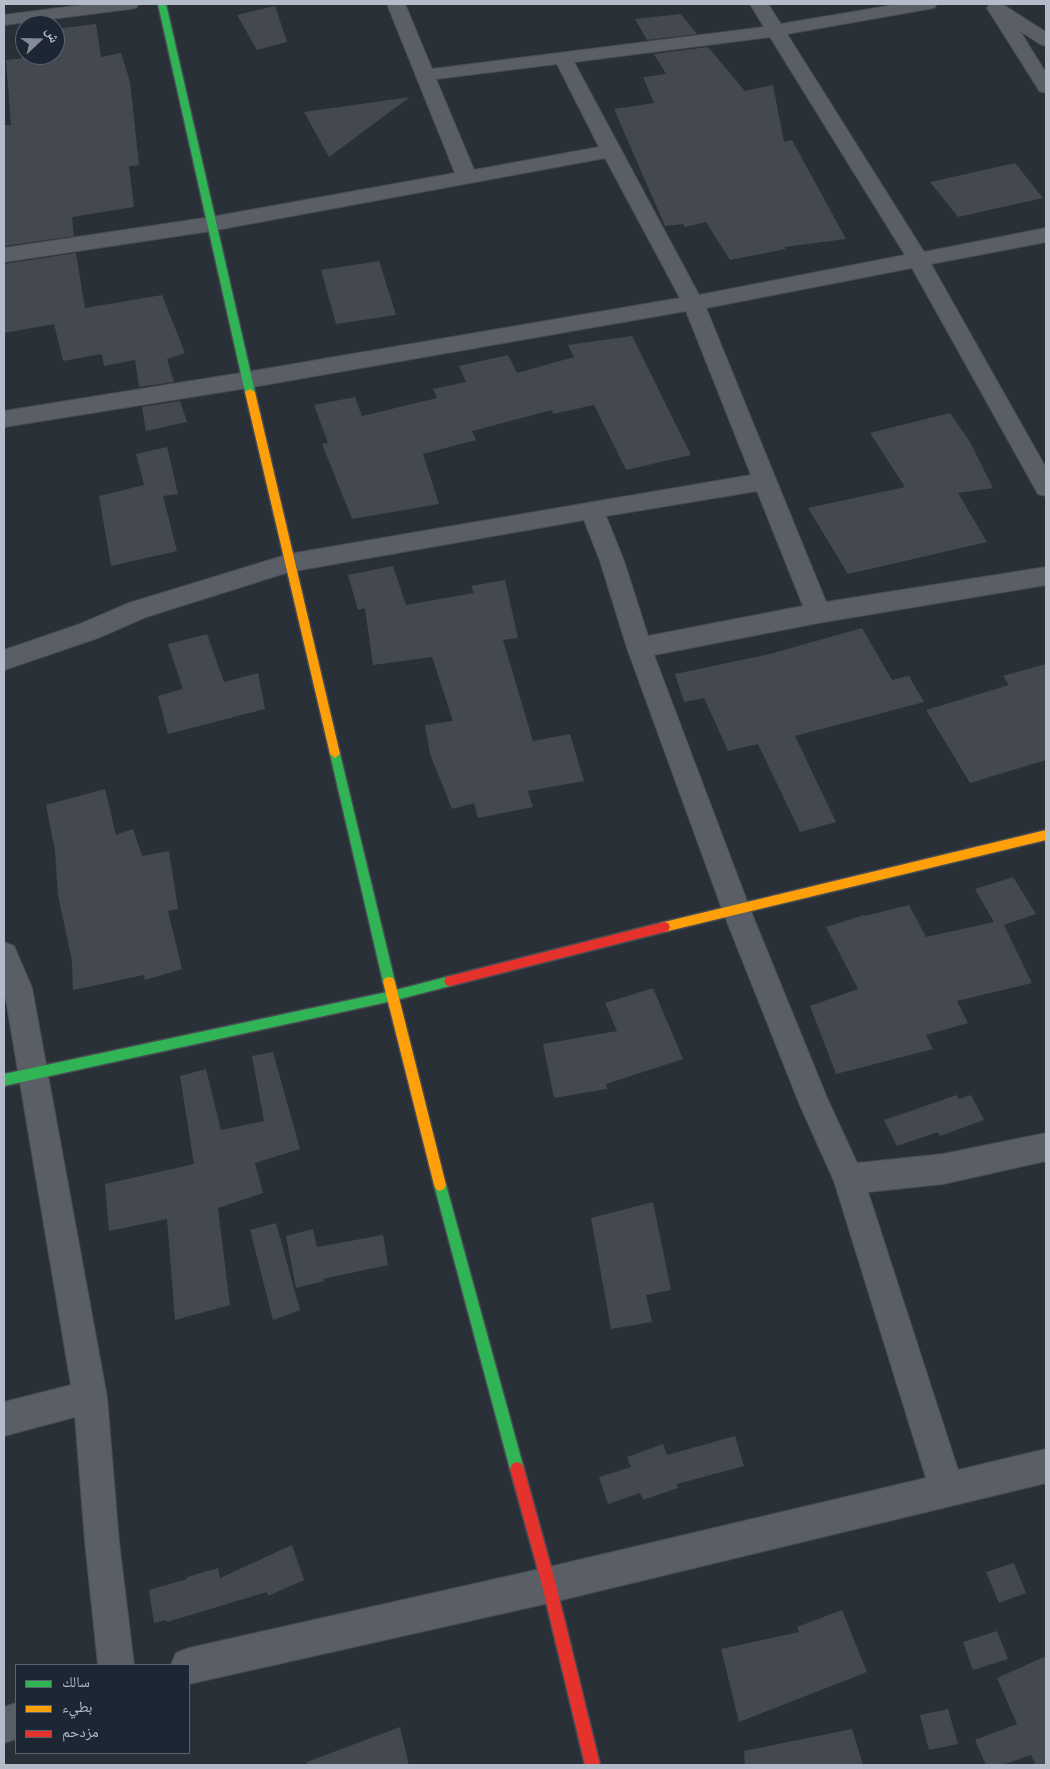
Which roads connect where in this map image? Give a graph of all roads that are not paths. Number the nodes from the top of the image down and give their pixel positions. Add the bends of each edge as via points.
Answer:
1 (130, 4) edge
2 (162, 4) edge
3 (396, 4) edge
4 (759, 4) edge
5 (928, 4) edge
6 (993, 6) edge
7 (4, 20) edge
8 (775, 31) junction
9 (1043, 34) edge
10 (563, 58) junction
11 (425, 75) junction
12 (1046, 87) edge
13 (611, 151) junction
14 (467, 178) junction
15 (211, 224) junction
16 (1046, 236) edge
17 (4, 255) edge
18 (918, 260) junction
19 (693, 303) junction
20 (247, 380) junction
21 (4, 419) edge
22 (765, 481) junction
23 (1046, 488) edge
24 (592, 510) junction
25 (289, 563) junction
26 (1046, 576) edge
27 (818, 613) junction
28 (639, 648) junction
29 (4, 660) edge
30 (1046, 835) edge
31 (736, 909) junction
32 (4, 955) edge
33 (392, 996) junction
34 (19, 1077) edge
35 (1046, 1147) edge
36 (849, 1179) junction
37 (90, 1397) junction
38 (4, 1419) edge
39 (1046, 1466) edge
40 (947, 1490) junction
41 (549, 1585) junction
42 (116, 1664) edge
43 (190, 1666) edge
44 (593, 1765) edge

1 - 7 street
2 - 15 street
3 - 11 street
4 - 8 street
5 - 8 street
6 - 9 street
6 - 12 street
8 - 10 street
8 - 18 street
10 - 11 street
10 - 13 street
11 - 14 street
13 - 14 street
13 - 19 street
14 - 15 street
15 - 17 street
15 - 20 street
16 - 18 street
18 - 19 street
18 - 23 street
19 - 20 street
19 - 22 street
20 - 21 street
20 - 25 street
22 - 24 street
22 - 27 street
24 - 25 street
24 - 28 street
25 - 29 street via 138,610 89,631
25 - 33 street
26 - 27 street
27 - 28 street
28 - 31 street
30 - 31 street
31 - 33 street
31 - 36 street via 814,1103
32 - 34 street via 18,988
33 - 34 street
33 - 41 street via 447,1214
34 - 37 street
35 - 36 street via 943,1169
36 - 40 street
37 - 38 street
37 - 42 street
39 - 40 street
40 - 41 street
41 - 43 street
41 - 44 street

